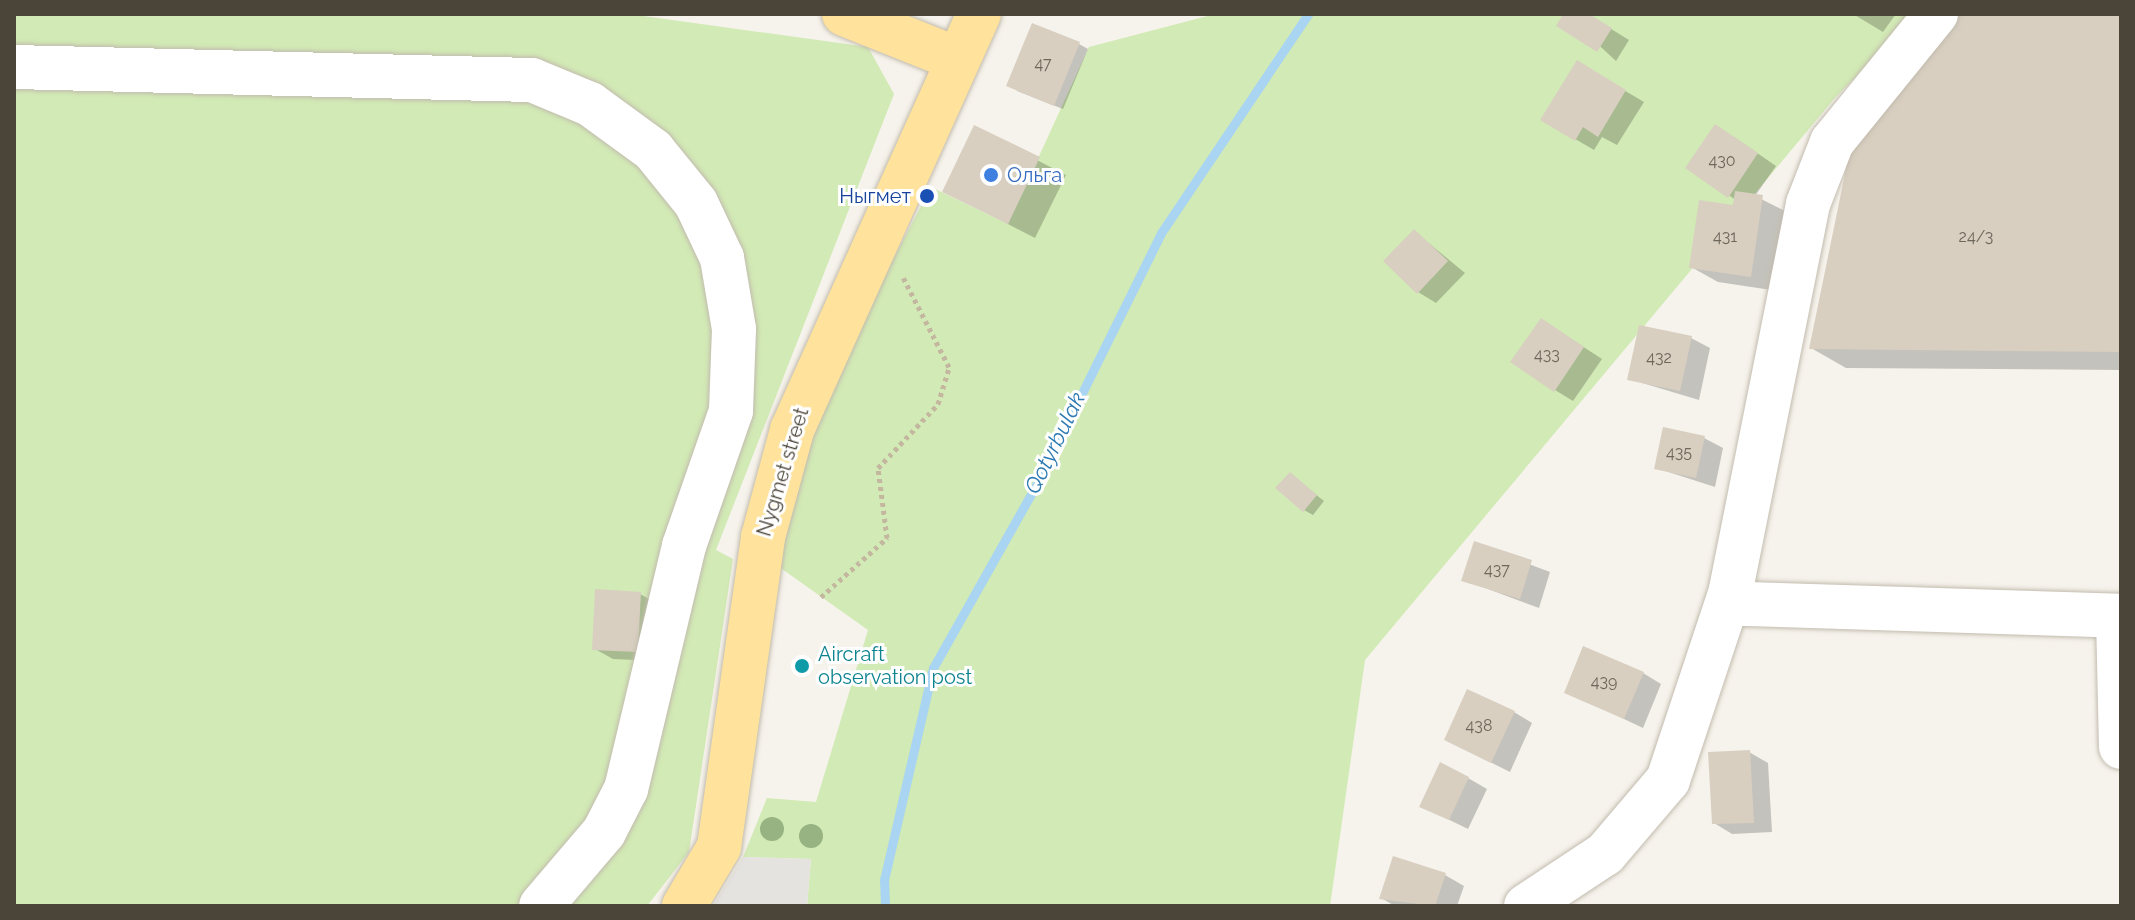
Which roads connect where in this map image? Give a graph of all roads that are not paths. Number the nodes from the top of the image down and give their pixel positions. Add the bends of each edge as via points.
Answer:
1 (844, 14) edge
2 (979, 14) edge
3 (1936, 14) edge
4 (957, 59) junction
5 (14, 67) edge
6 (1731, 591) junction
7 (2120, 616) edge
8 (2121, 747) edge
9 (541, 906) edge
10 (684, 906) edge
11 (1526, 906) edge

1 - 4 main road
2 - 4 main road, Nygmet street
3 - 6 lane via 1832,142 1808,204
4 - 10 main road, Nygmet street via 792,430 763,537 719,847
5 - 9 lane via 532,80 590,104 653,150 696,203 727,286 731,411 684,546 626,789 604,832
6 - 7 lane via 1746,604
6 - 11 lane via 1668,780 1605,854
7 - 8 lane

